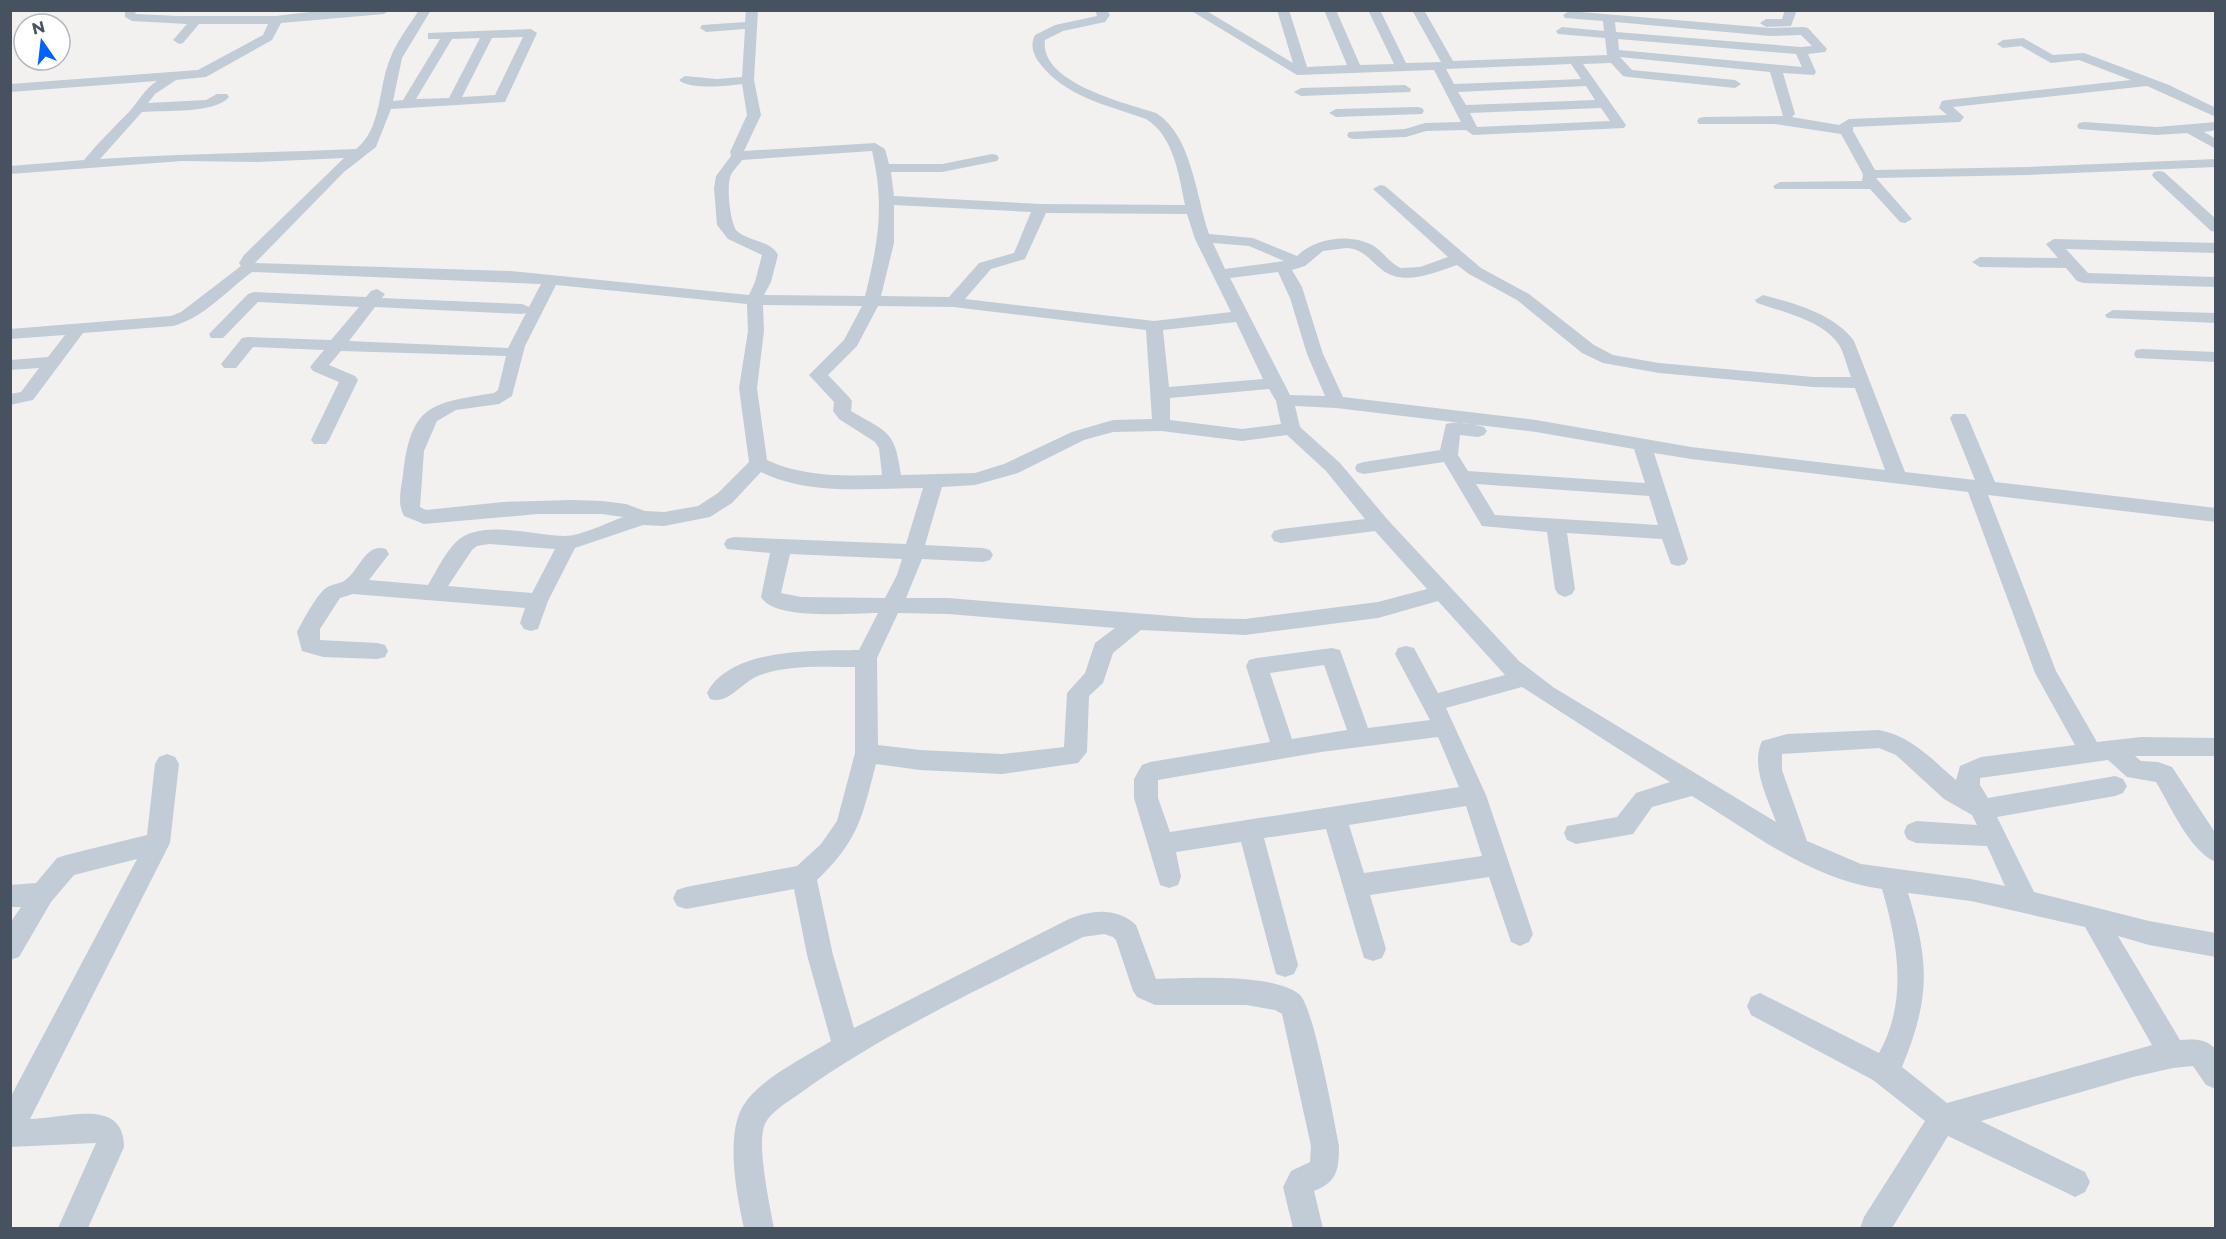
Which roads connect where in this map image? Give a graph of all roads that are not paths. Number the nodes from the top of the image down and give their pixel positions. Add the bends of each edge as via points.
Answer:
1 (131, 10) edge
2 (384, 10) edge
3 (425, 10) edge
4 (1101, 10) edge
5 (1196, 10) edge
6 (1283, 10) edge
7 (1330, 10) edge
8 (1374, 10) edge
9 (1418, 10) edge
10 (1791, 10) edge
11 (1702, 14) dead end
12 (261, 15) edge
13 (1569, 15) dead end
14 (751, 18) edge
15 (1609, 18) junction
16 (196, 20) junction
17 (276, 20) junction
18 (705, 28) dead end
19 (1562, 31) dead end
20 (488, 34) junction
21 (1611, 35) junction
22 (432, 36) dead end
23 (448, 36) junction
24 (179, 40) dead end
25 (2003, 44) dead end
26 (1801, 51) junction
27 (1613, 56) junction
28 (1575, 61) junction
29 (1730, 64) junction
30 (1443, 66) junction
31 (1398, 67) junction
32 (1775, 68) junction
33 (1355, 69) junction
34 (1302, 71) junction
35 (173, 76) junction
36 (685, 80) dead end
37 (748, 80) junction
38 (1590, 82) junction
39 (2149, 82) junction
40 (10, 88) edge
41 (1450, 88) junction
42 (1405, 89) junction
43 (1301, 92) dead end
44 (222, 98) dead end
45 (453, 102) junction
46 (407, 104) junction
47 (1604, 104) junction
48 (385, 105) junction
49 (139, 108) junction
50 (1461, 109) junction
51 (1417, 111) junction
52 (1336, 113) dead end
53 (2216, 113) edge
54 (1788, 114) dead end
55 (1704, 122) dead end
56 (1471, 126) junction
57 (2084, 126) dead end
58 (2216, 126) edge
59 (1425, 127) junction
60 (2192, 129) junction
61 (1846, 131) junction
62 (1354, 135) dead end
63 (2216, 145) edge
64 (359, 153) junction
65 (738, 156) junction
66 (992, 158) dead end
67 (89, 163) junction
68 (2216, 163) edge
69 (883, 168) junction
70 (10, 170) edge
71 (2159, 175) dead end
72 (1872, 179) junction
73 (1780, 186) dead end
74 (1380, 189) dead end
75 (887, 200) junction
76 (1040, 208) junction
77 (1193, 210) junction
78 (1905, 219) dead end
79 (2216, 228) edge
80 (1203, 239) junction
81 (2216, 248) edge
82 (1460, 259) junction
83 (1980, 262) dead end
84 (2070, 263) junction
85 (1291, 265) junction
86 (249, 267) junction
87 (394, 273) junction
88 (1221, 274) junction
89 (551, 279) junction
90 (2216, 282) edge
91 (754, 300) junction
92 (1763, 300) dead end
93 (371, 302) junction
94 (872, 302) junction
95 (953, 302) junction
96 (522, 309) dead end
97 (2113, 315) dead end
98 (1243, 316) junction
99 (2216, 318) edge
100 (1154, 326) junction
101 (78, 330) junction
102 (10, 334) edge
103 (217, 334) dead end
104 (336, 345) junction
105 (503, 352) dead end
106 (2142, 354) dead end
107 (2216, 357) edge
108 (52, 362) junction
109 (230, 364) dead end
110 (10, 365) edge
111 (1274, 383) junction
112 (1863, 383) junction
113 (1163, 393) junction
114 (10, 400) edge
115 (1285, 401) junction
116 (1336, 402) junction
117 (1959, 418) dead end
118 (1161, 424) junction
119 (1291, 429) junction
120 (320, 440) dead end
121 (1643, 448) junction
122 (1449, 454) junction
123 (759, 463) junction
124 (1364, 468) dead end
125 (1463, 477) junction
126 (1898, 478) junction
127 (892, 482) junction
128 (934, 482) junction
129 (1982, 487) junction
130 (1656, 490) junction
131 (2216, 515) edge
132 (642, 518) junction
133 (1380, 524) junction
134 (1556, 525) junction
135 (1670, 533) junction
136 (1281, 536) dead end
137 (568, 543) junction
138 (734, 544) dead end
139 (782, 546) junction
140 (914, 551) junction
141 (379, 554) dead end
142 (982, 555) dead end
143 (1678, 559) dead end
144 (352, 586) junction
145 (1565, 589) dead end
146 (435, 591) junction
147 (1444, 592) junction
148 (538, 601) junction
149 (893, 606) junction
150 (1137, 622) junction
151 (531, 623) dead end
152 (377, 651) dead end
153 (1406, 654) dead end
154 (866, 658) junction
155 (1525, 678) junction
156 (718, 693) dead end
157 (1434, 703) junction
158 (1445, 727) junction
159 (1361, 739) junction
160 (2216, 747) edge
161 (1284, 750) junction
162 (2102, 751) junction
163 (867, 753) junction
164 (167, 764) dead end
165 (1694, 784) junction
166 (2115, 786) dead end
167 (1474, 795) junction
168 (1981, 808) junction
169 (1335, 817) junction
170 (1250, 830) junction
171 (1916, 832) dead end
172 (1576, 833) dead end
173 (1994, 836) junction
174 (158, 843) junction
175 (1162, 844) junction
176 (1797, 848) junction
177 (2216, 851) edge
178 (1497, 865) junction
179 (804, 876) junction
180 (1169, 877) dead end
181 (1892, 880) junction
182 (1355, 886) junction
183 (42, 894) junction
184 (10, 896) edge
185 (686, 898) dead end
186 (2026, 903) junction
187 (2093, 917) junction
188 (1520, 934) dead end
189 (2216, 945) edge
190 (10, 948) edge
191 (1373, 949) dead end
192 (1285, 965) dead end
193 (1760, 1006) dead end
194 (846, 1047) junction
195 (2174, 1054) junction
196 (1883, 1070) junction
197 (2216, 1075) edge
198 (1943, 1118) junction
199 (10, 1128) edge
200 (10, 1132) edge
201 (2075, 1182) dead end
202 (73, 1228) edge
203 (759, 1228) edge
204 (1308, 1228) edge
205 (1875, 1228) edge

1 - 16 street via 129,14 140,18
2 - 17 street
3 - 48 street via 396,58
4 - 77 street via 1101,19 1044,34 1037,43 1041,55 1072,87 1161,122 1182,159
5 - 34 street
6 - 34 street
7 - 33 street
8 - 31 street
9 - 30 street
10 - 11 street via 1787,23 1778,25
12 - 16 street
12 - 17 street
13 - 15 street
14 - 18 street
14 - 37 street
15 - 21 street
15 - 26 street via 1770,32 1804,31 1821,49
16 - 24 street
17 - 35 street via 268,37 215,68 201,74
19 - 21 street
20 - 23 street
20 - 45 street
20 - 45 street via 531,33 500,99
21 - 26 street
21 - 27 street
22 - 23 street
23 - 46 street
25 - 39 street via 2024,42 2051,58 2080,56
26 - 32 street via 1810,72
27 - 28 street
27 - 29 street
27 - 29 street via 1629,73 1738,98
28 - 30 street
28 - 38 street
29 - 32 street
30 - 31 street
30 - 41 street
31 - 33 street
31 - 42 street
32 - 54 street
33 - 34 street
35 - 40 street
35 - 49 street via 150,91
36 - 37 street
37 - 65 street via 754,115
38 - 41 street
38 - 47 street
39 - 53 street
39 - 61 street via 1949,103 1945,106 1955,119 1852,122 1847,124
41 - 50 street
42 - 43 street
42 - 51 street
44 - 49 street via 212,104
45 - 46 street
46 - 48 street
47 - 50 street
47 - 56 street via 1619,125 1473,131
48 - 64 street via 371,144
49 - 67 street
50 - 56 street
51 - 52 street
51 - 59 street
55 - 61 street via 1778,119
56 - 59 street
57 - 60 street
58 - 60 street
59 - 62 street via 1406,133
60 - 63 street
61 - 72 street
64 - 67 street
64 - 86 street via 249,258
65 - 69 street via 872,146 878,149
65 - 91 street via 723,176 721,188 727,230 770,255
66 - 69 street via 942,168
67 - 70 street
68 - 72 street
69 - 75 street
71 - 79 street
72 - 73 street
72 - 78 street
74 - 82 street
75 - 76 street
75 - 94 street via 886,243
76 - 77 street
76 - 95 street via 1020,256 985,266
77 - 80 street
80 - 85 street via 1250,240
80 - 88 street
81 - 84 street via 2054,244
82 - 85 street via 1400,273 1368,249 1334,244 1312,248
82 - 112 street via 1523,297 1588,349 1609,359 1659,369
83 - 84 street
84 - 90 street via 2083,278
85 - 88 street
85 - 116 street via 1292,281 1316,356
86 - 87 street
86 - 101 street via 181,319
87 - 89 street
87 - 93 street
88 - 98 street
89 - 91 street
89 - 132 street via 517,346 506,392 499,398 453,405 429,418 415,451 411,511 424,517 569,506 622,510
91 - 94 street
91 - 123 street via 758,316 748,389
92 - 112 street via 1818,319 1834,329 1846,341
93 - 96 street
93 - 103 street via 254,297
93 - 104 street
94 - 95 street
94 - 127 street via 851,342 818,375 843,401 845,415 882,438 888,448
95 - 100 street
97 - 99 street
98 - 100 street
98 - 111 street
100 - 113 street
101 - 102 street
101 - 108 street
104 - 105 street
104 - 109 street via 248,342
104 - 120 street via 319,367 350,380
106 - 107 street
108 - 110 street
108 - 114 street via 27,396
111 - 113 street
111 - 115 street
112 - 126 street
113 - 118 street
115 - 116 street
115 - 119 street
116 - 121 street via 1536,426
117 - 129 street
118 - 119 street via 1242,435
118 - 128 street via 1113,426 1078,436 1011,469 975,479
119 - 133 street via 1333,466
121 - 122 street via 1452,428
121 - 126 street
121 - 130 street
122 - 124 street
122 - 125 street
123 - 127 street via 791,476
123 - 132 street via 725,498 703,512 664,519
125 - 130 street
125 - 134 street via 1489,521
126 - 129 street
127 - 128 street
128 - 140 street
129 - 131 street
129 - 162 street via 2046,673
130 - 135 street
132 - 137 street
133 - 136 street
133 - 147 street
134 - 135 street
134 - 145 street
135 - 143 street
137 - 146 street via 492,537 471,540
137 - 148 street
138 - 139 street
139 - 140 street
139 - 149 street via 771,590 776,601
140 - 142 street
140 - 149 street
141 - 144 street
144 - 146 street
144 - 152 street via 333,593 310,627 310,645
146 - 148 street
147 - 150 street via 1378,610 1288,623 1222,627
147 - 155 street
148 - 151 street
149 - 150 street via 948,606
149 - 154 street
150 - 163 street via 1103,649 1095,677 1078,693 1075,752 1067,758 1002,764
153 - 157 street
154 - 156 street via 819,659 756,668 740,674
154 - 163 street
155 - 157 street
155 - 165 street
157 - 158 street
158 - 159 street
158 - 167 street
159 - 161 street
159 - 161 street via 1332,656 1257,666
160 - 162 street via 2161,745
161 - 175 street via 1150,772 1145,780 1147,805
162 - 168 street via 1973,769 1968,773 1968,786
162 - 177 street via 2135,770 2164,774 2202,837
163 - 179 street via 848,824 830,852
164 - 174 street
165 - 172 street via 1647,798 1624,827
165 - 176 street
166 - 168 street
167 - 169 street
167 - 178 street
168 - 173 street
168 - 176 street via 1952,793 1906,748 1892,740 1787,743 1770,748 1768,757
169 - 170 street
169 - 182 street
170 - 175 street
170 - 192 street
171 - 173 street
173 - 186 street
174 - 183 street via 70,864
174 - 199 street
175 - 180 street
176 - 181 street via 1859,875
178 - 182 street
178 - 188 street
179 - 185 street
179 - 194 street via 820,955
181 - 186 street via 1971,890
181 - 196 street via 1910,939 1912,988 1907,1021
182 - 191 street
183 - 184 street
183 - 190 street
186 - 187 street
187 - 189 street via 2149,933
187 - 195 street
193 - 196 street
194 - 203 street via 759,1105 753,1117 749,1155
194 - 204 street via 1078,927 1111,923 1127,933 1138,975 1146,988 1155,992 1227,991 1278,997 1290,1004 1297,1016 1325,1146 1322,1173 1303,1179 1298,1187
195 - 197 street via 2198,1052
195 - 198 street
196 - 198 street
198 - 201 street
198 - 205 street
200 - 202 street via 102,1128 110,1135 110,1147

